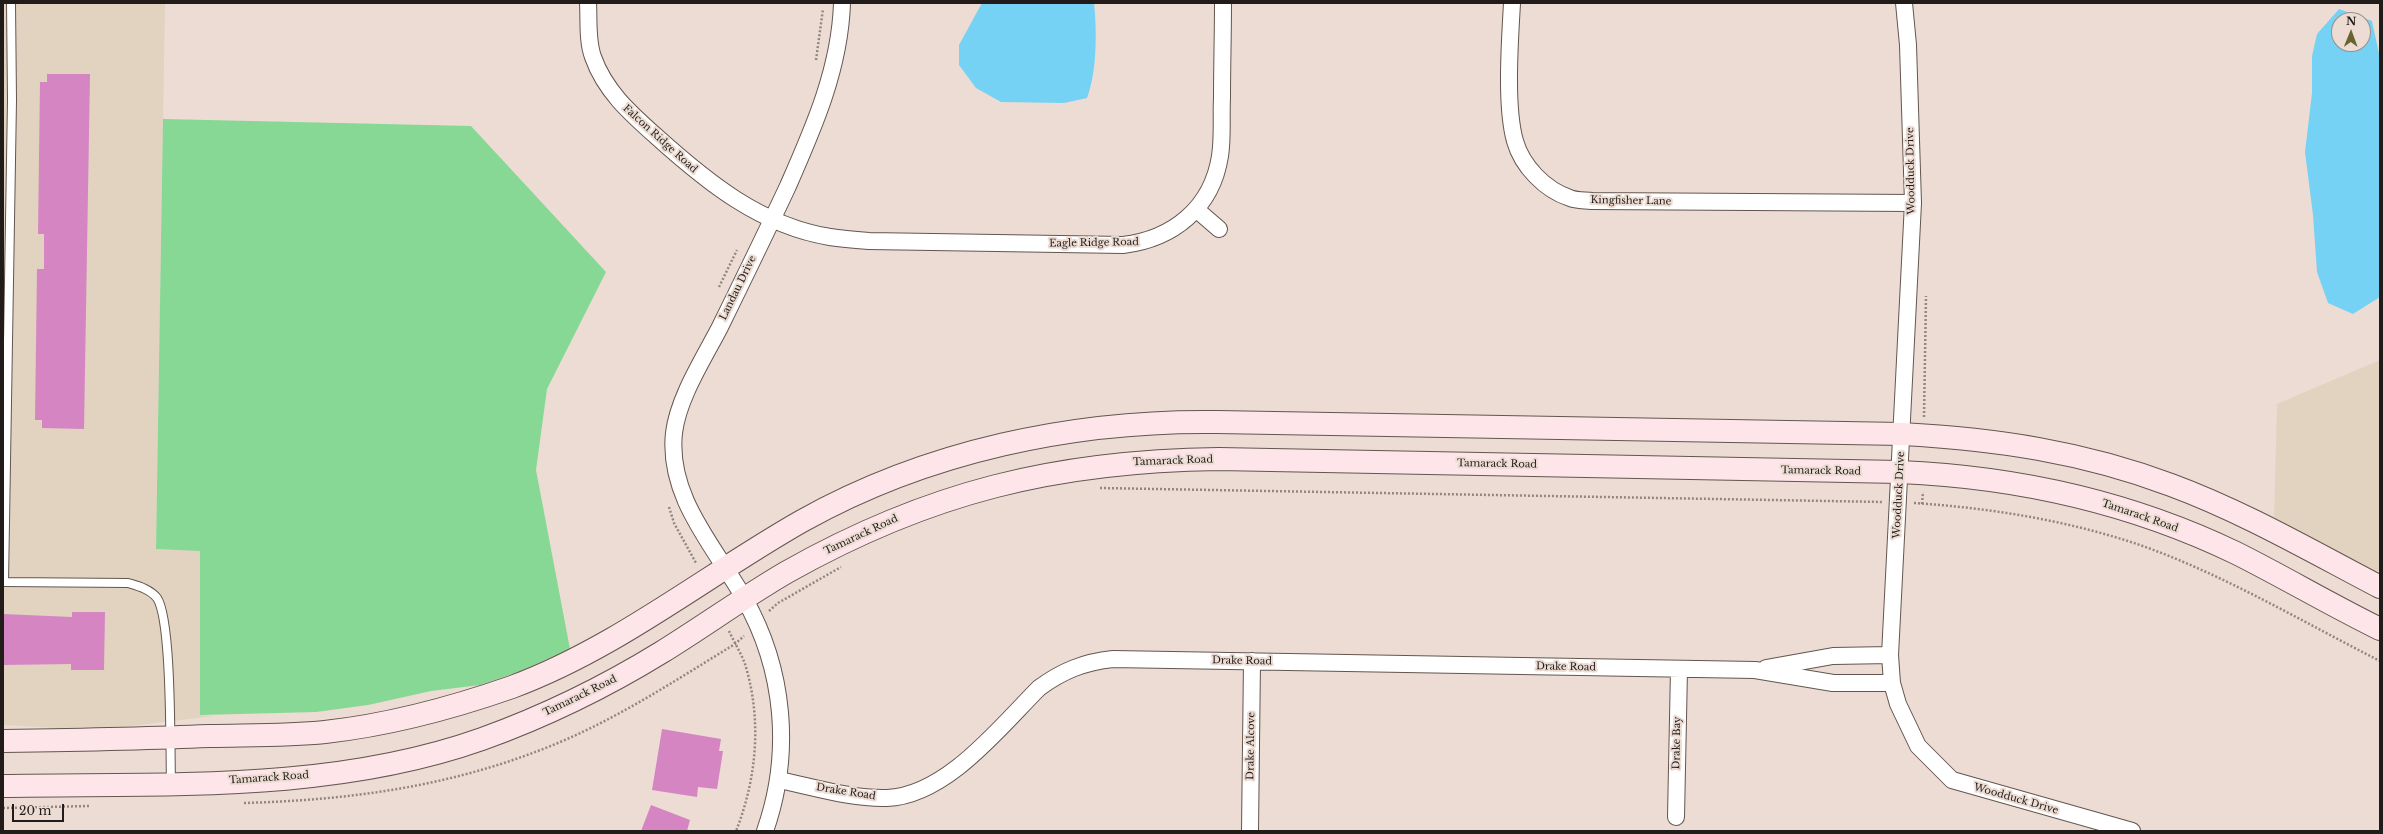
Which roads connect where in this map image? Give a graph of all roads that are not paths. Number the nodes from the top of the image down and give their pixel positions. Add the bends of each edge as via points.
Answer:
1 (11, 3) edge
2 (588, 3) edge
3 (842, 3) edge
4 (1223, 3) edge
5 (1512, 3) edge
6 (1904, 3) edge
7 (7, 60) edge
8 (3, 99) edge
9 (12, 100) junction
10 (1913, 203) junction
11 (1197, 210) junction
12 (772, 219) junction
13 (1219, 229) dead end
14 (1902, 434) junction
15 (1900, 472) junction
16 (725, 568) junction
17 (4, 582) edge
18 (2380, 587) edge
19 (744, 598) junction
20 (2380, 629) edge
21 (1890, 655) junction
22 (1252, 661) junction
23 (1679, 669) junction
24 (1755, 670) junction
25 (1892, 683) junction
26 (170, 738) junction
27 (3, 741) edge
28 (779, 780) junction
29 (171, 783) junction
30 (3, 786) edge
31 (1676, 817) dead end
32 (766, 831) edge
33 (1250, 831) edge
34 (2132, 831) edge

1 - 7 lane
2 - 12 street, Falcon Ridge Road via 592,56 604,82 623,107 718,189
3 - 12 street, Landau Drive via 833,68 816,124
4 - 11 street, Eagle Ridge Road via 1220,156 1208,192
5 - 10 street, Kingfisher Lane via 1510,87 1515,141 1535,176 1571,199
6 - 10 street, Woodduck Drive via 1908,45
7 - 9 lane
8 - 9 lane
9 - 17 lane
10 - 14 street, Woodduck Drive
11 - 12 street, Eagle Ridge Road via 1174,229 1145,242 1123,245 869,241 830,237
11 - 13 street
12 - 16 street, Landau Drive via 685,399 674,433 675,469 682,492 693,516
14 - 15 street, Woodduck Drive
14 - 16 street via 1180,421 1106,427 1024,440 960,456 880,484 803,521
14 - 18 street via 2025,445 2136,473 2248,518
15 - 19 street, Tamarack Road via 1219,459 1112,464 1026,478 941,502 863,532
15 - 20 street, Tamarack Road via 2020,484 2092,499 2131,511 2235,553
15 - 21 street, Woodduck Drive
16 - 19 street, Landau Drive
16 - 26 street via 624,632 545,673 476,699 409,716 324,732
17 - 26 lane via 128,583 150,591 157,598 162,610 165,628
19 - 28 street, Landau Drive via 757,622 773,669 781,708
19 - 29 street, Tamarack Road via 661,653 603,686 555,710 479,740 413,758 316,775
21 - 24 street, Drake Road via 1833,656
21 - 25 street, Woodduck Drive
22 - 23 street, Drake Road
22 - 28 street, Drake Road via 1113,659 1075,667 1056,675 1039,688 948,776 928,788 909,795 867,798
22 - 33 street, Drake Alcove
23 - 24 street, Drake Road
23 - 31 street, Drake Bay
24 - 25 street, Drake Road via 1832,684
25 - 34 street, Woodduck Drive via 1898,704 1918,746 1952,780
26 - 27 street
26 - 29 lane
28 - 32 street, Landau Drive
29 - 30 street, Tamarack Road

